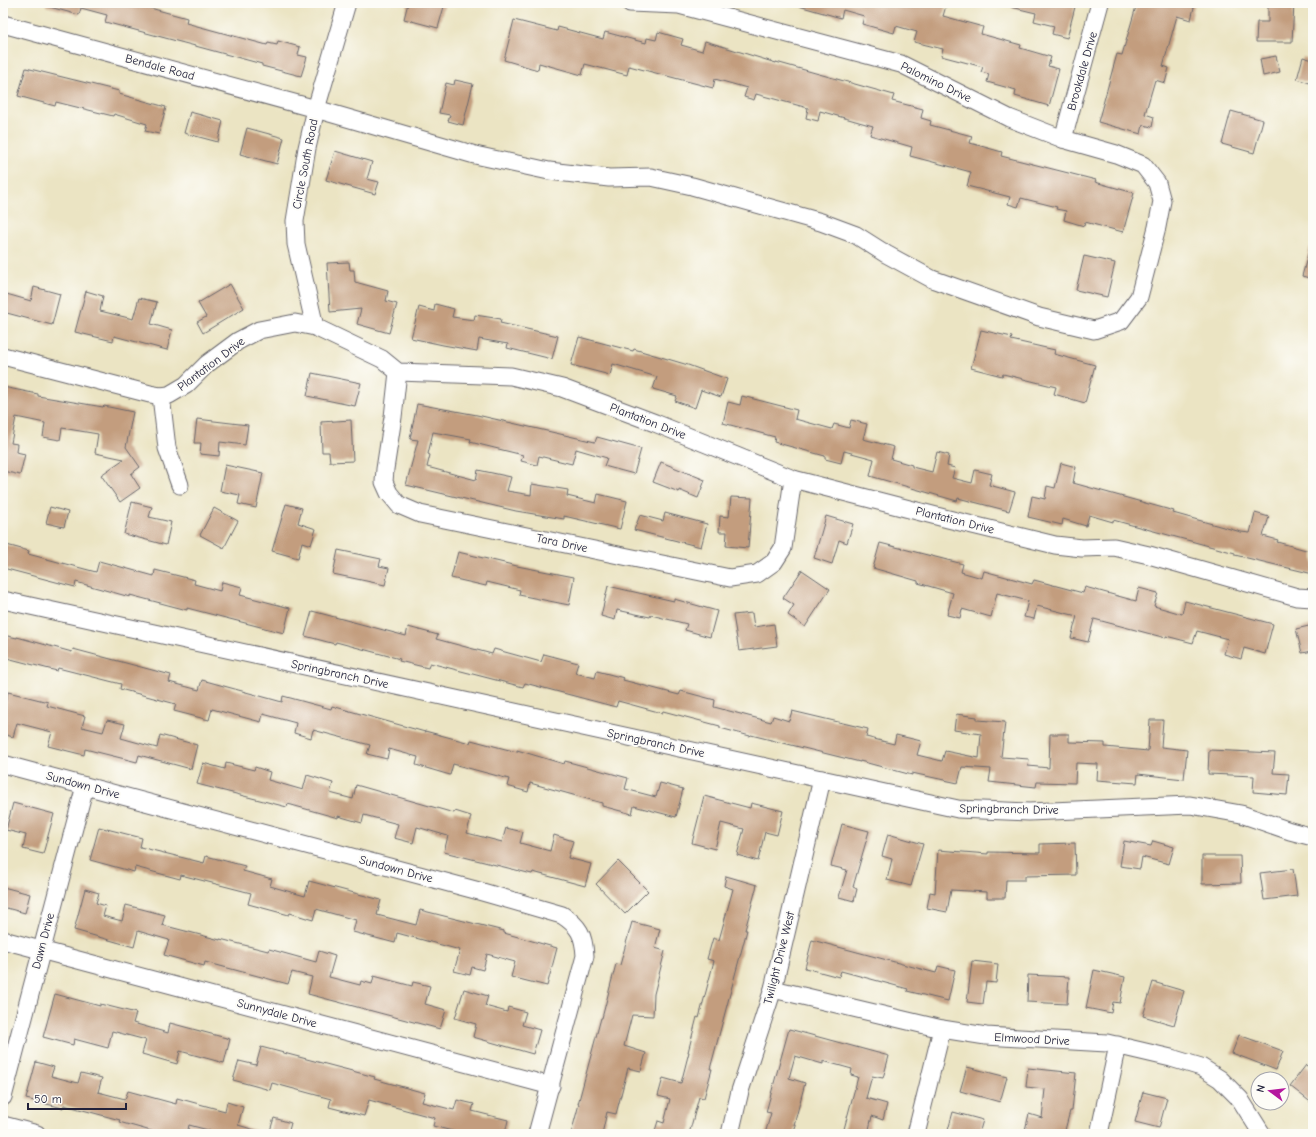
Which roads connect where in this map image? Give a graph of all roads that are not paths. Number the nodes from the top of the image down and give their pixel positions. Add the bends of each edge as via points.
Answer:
1 (347, 3) edge
2 (630, 3) edge
3 (1100, 3) edge
4 (3, 24) edge
5 (316, 109) junction
6 (1063, 139) junction
7 (1157, 183) joint
8 (315, 327) junction
9 (3, 356) edge
10 (398, 372) junction
11 (161, 396) junction
12 (794, 479) junction
13 (180, 485) dead end
14 (1313, 598) edge
15 (3, 600) edge
16 (3, 764) edge
17 (822, 779) junction
18 (85, 786) junction
19 (1313, 838) edge
20 (3, 940) edge
21 (41, 950) junction
22 (773, 989) junction
23 (942, 1030) junction
24 (1118, 1045) junction
25 (551, 1086) junction
26 (3, 1097) edge
27 (3, 1125) edge
28 (37, 1134) edge
29 (537, 1134) edge
30 (730, 1134) edge
31 (916, 1134) edge
32 (1099, 1134) edge
33 (1262, 1134) edge

1 - 5 street, Circle South Road
2 - 6 street, Palomino Drive via 678,5 901,64 1009,118
3 - 6 street, Brookdale Drive
4 - 5 street, Bendale Road
5 - 7 street, Bendale Road via 475,155 549,171 609,178 651,177 821,222 856,235 932,279 1040,317 1094,330 1121,321 1139,297 1162,201
5 - 8 street, Circle South Road via 295,221 296,244
6 - 7 street, Palomino Drive via 1144,165
8 - 10 street, Plantation Drive via 382,359
8 - 11 street, Plantation Drive via 295,323 259,330 238,341 207,364 186,385
9 - 11 street
10 - 12 street, Plantation Drive via 511,376 562,388
10 - 12 street, Tara Drive via 384,482 399,505 420,514 730,578 757,574 774,562 783,548
11 - 13 street via 167,448
12 - 14 street, Plantation Drive via 1055,545 1082,548 1114,547 1297,598
15 - 17 street, Springbranch Drive
16 - 18 street, Sundown Drive
17 - 19 street, Springbranch Drive via 958,809 1029,812 1190,805 1241,814
17 - 22 street, Twilight Drive West
18 - 21 street, Dawn Drive
18 - 25 street, Sundown Drive via 562,915 580,932 585,956
20 - 21 street, Sunnydale Drive
21 - 25 street, Sunnydale Drive
21 - 26 street, Dawn Drive
22 - 23 street, Elmwood Drive
22 - 30 street, Twilight Drive West via 740,1091
23 - 24 street, Elmwood Drive via 986,1036
23 - 31 street
24 - 32 street
24 - 33 street, Elmwood Drive via 1201,1067 1220,1078 1240,1099
25 - 29 street, Sundown Drive
27 - 28 street

